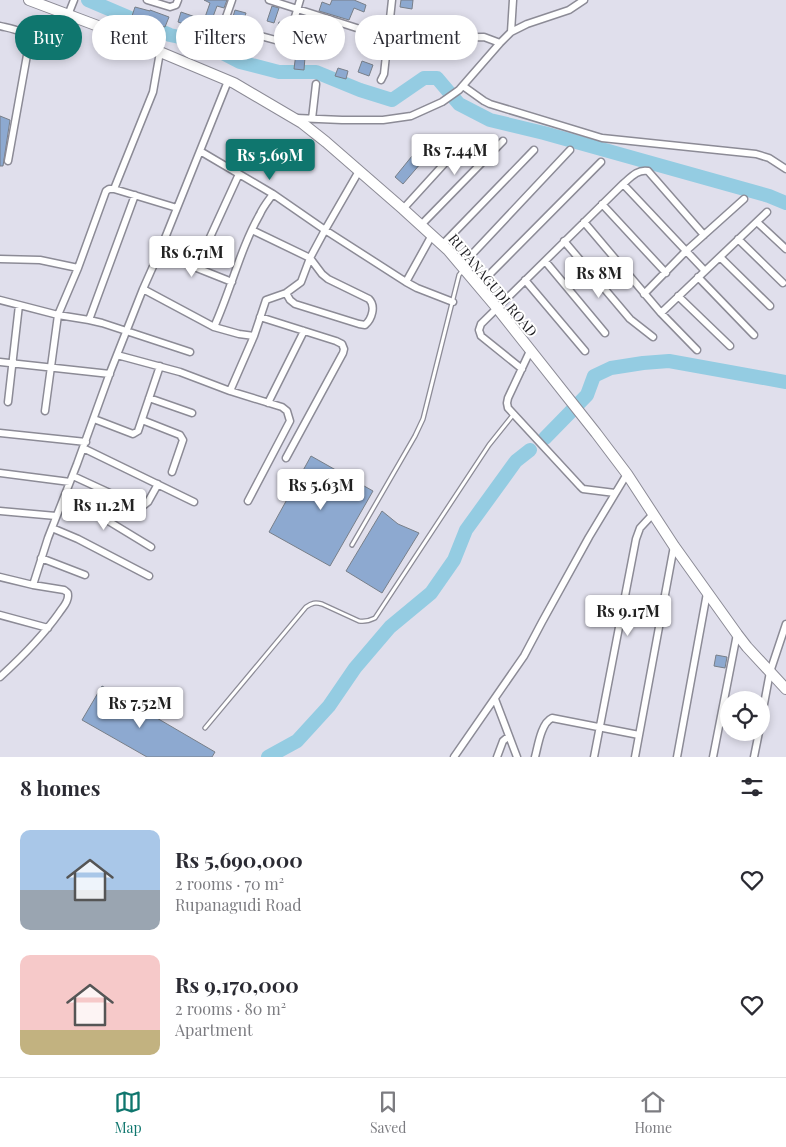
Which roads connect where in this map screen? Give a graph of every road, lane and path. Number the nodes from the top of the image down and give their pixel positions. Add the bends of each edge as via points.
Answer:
1 (29, 0) edge
2 (147, 0) edge
3 (178, 0) edge
4 (232, 0) edge
5 (269, 0) edge
6 (300, 0) edge
7 (392, 0) edge
8 (513, 0) edge
9 (584, 0) edge
10 (71, 7) edge
11 (297, 9) junction
12 (390, 15) edge
13 (92, 18) edge
14 (0, 26) edge
15 (355, 27) edge
16 (511, 32) junction
17 (478, 37) edge
18 (500, 42) junction
19 (166, 55) edge
20 (159, 60) edge
21 (386, 60) edge
22 (381, 80) dead end
23 (228, 81) junction
24 (316, 84) dead end
25 (461, 88) junction
26 (294, 118) junction
27 (312, 119) junction
28 (504, 141) dead end
29 (534, 150) dead end
30 (570, 150) dead end
31 (200, 151) junction
32 (8, 161) dead end
33 (601, 162) dead end
34 (444, 164) dead end
35 (786, 169) edge
36 (359, 171) junction
37 (239, 174) junction
38 (623, 184) junction
39 (114, 188) junction
40 (273, 194) junction
41 (135, 195) junction
42 (744, 199) dead end
43 (602, 204) junction
44 (177, 208) junction
45 (403, 209) junction
46 (767, 212) dead end
47 (584, 222) junction
48 (757, 222) junction
49 (421, 225) junction
50 (252, 230) junction
51 (325, 230) junction
52 (432, 235) junction
53 (704, 235) junction
54 (738, 239) junction
55 (564, 241) junction
56 (442, 245) junction
57 (786, 249) edge
58 (686, 251) junction
59 (159, 253) junction
60 (720, 257) junction
61 (310, 258) junction
62 (0, 259) edge
63 (545, 261) junction
64 (463, 267) junction
65 (78, 268) junction
66 (196, 268) junction
67 (705, 271) junction
68 (666, 273) junction
69 (698, 277) junction
70 (525, 280) junction
71 (232, 282) junction
72 (406, 282) junction
73 (783, 283) dead end
74 (478, 286) junction
75 (143, 289) junction
76 (286, 293) junction
77 (644, 294) junction
78 (678, 296) junction
79 (0, 300) edge
80 (453, 302) junction
81 (19, 305) junction
82 (770, 306) dead end
83 (497, 308) junction
84 (661, 313) junction
85 (58, 315) junction
86 (260, 316) junction
87 (89, 320) junction
88 (214, 327) junction
89 (127, 330) junction
90 (304, 331) junction
91 (605, 333) dead end
92 (754, 335) dead end
93 (254, 336) junction
94 (653, 337) dead end
95 (730, 346) dead end
96 (585, 350) dead end
97 (697, 350) dead end
98 (530, 351) junction
99 (190, 352) dead end
100 (118, 355) junction
101 (0, 362) edge
102 (12, 364) junction
103 (160, 366) junction
104 (50, 368) junction
105 (522, 369) junction
106 (110, 374) junction
107 (230, 391) junction
108 (149, 398) junction
109 (8, 402) dead end
110 (268, 403) junction
111 (45, 411) dead end
112 (192, 413) dead end
113 (513, 415) junction
114 (94, 419) junction
115 (142, 420) junction
116 (0, 433) edge
117 (84, 445) junction
118 (286, 458) dead end
119 (172, 472) dead end
120 (0, 473) edge
121 (627, 474) junction
122 (71, 479) junction
123 (158, 484) junction
124 (615, 493) junction
125 (63, 501) junction
126 (248, 501) dead end
127 (194, 502) dead end
128 (0, 511) edge
129 (653, 514) junction
130 (56, 516) junction
131 (52, 528) junction
132 (352, 545) dead end
133 (674, 546) junction
134 (151, 547) dead end
135 (41, 558) junction
136 (85, 575) dead end
137 (149, 576) dead end
138 (0, 577) edge
139 (33, 585) junction
140 (708, 593) junction
141 (4, 616) edge
142 (0, 623) edge
143 (786, 624) edge
144 (48, 628) junction
145 (737, 634) junction
146 (770, 672) junction
147 (0, 677) edge
148 (786, 689) edge
149 (766, 691) edge
150 (495, 699) junction
151 (600, 727) junction
152 (205, 728) dead end
153 (639, 735) junction
154 (509, 736) junction
155 (757, 741) edge
156 (454, 757) edge
157 (497, 757) edge
158 (517, 757) edge
159 (535, 757) edge
160 (594, 757) edge
161 (634, 757) edge
162 (677, 757) edge
163 (713, 757) edge
164 (754, 757) edge

1 - 10 main road, RUPANAGUDI ROAD
2 - 3 street via 170,7
4 - 11 street via 225,20 227,26 283,42 289,37
5 - 11 street
6 - 11 street
7 - 12 street
8 - 16 street
9 - 16 street via 569,10
10 - 13 main road, RUPANAGUDI ROAD
11 - 15 street
14 - 32 street via 24,34 29,44
16 - 18 street
17 - 18 street
18 - 25 street
19 - 23 main road, RUPANAGUDI ROAD
20 - 39 street via 153,92
21 - 22 street
23 - 26 main road, RUPANAGUDI ROAD
23 - 31 street
24 - 27 street
25 - 27 street via 442,102 411,116 383,120
25 - 35 street via 490,104 595,136 756,154
26 - 27 street
26 - 36 main road, RUPANAGUDI ROAD
28 - 49 street
29 - 56 street
30 - 64 street
31 - 37 street
31 - 44 street
33 - 74 street
34 - 45 street
36 - 45 main road, RUPANAGUDI ROAD
36 - 51 street
37 - 40 street
37 - 66 street
38 - 43 street
38 - 53 street via 642,170 648,171
38 - 58 street
39 - 41 street
39 - 65 street via 104,194
40 - 50 street
40 - 51 street
41 - 44 street
41 - 87 street
42 - 53 street
43 - 47 street
43 - 68 street
44 - 59 street
45 - 49 main road, RUPANAGUDI ROAD
46 - 48 street
47 - 55 street
47 - 77 street
48 - 54 street
48 - 57 street
49 - 52 main road, RUPANAGUDI ROAD
50 - 61 street
50 - 71 street
51 - 61 street
51 - 72 street
52 - 56 main road, RUPANAGUDI ROAD
52 - 72 street
53 - 58 street
54 - 60 street
54 - 73 street
55 - 63 street
55 - 94 street via 630,320
56 - 64 main road, RUPANAGUDI ROAD
58 - 67 street
58 - 68 street
59 - 66 street
59 - 75 street
60 - 67 street
60 - 82 street
61 - 76 street via 301,282
61 - 76 street via 328,279 372,302 374,307 369,322 359,324 295,304
62 - 65 street via 40,260
63 - 70 street
63 - 91 street
64 - 74 main road, RUPANAGUDI ROAD
64 - 80 lane
65 - 85 street
66 - 71 street
67 - 69 street
68 - 77 street
69 - 78 street
69 - 92 street
70 - 83 street
70 - 96 street
71 - 88 street
72 - 80 street
74 - 83 main road, RUPANAGUDI ROAD
75 - 88 street
75 - 89 street
76 - 86 street via 266,300
77 - 84 street
78 - 84 street
78 - 95 street
79 - 81 street
80 - 132 lane via 423,419
81 - 85 street
81 - 102 street
83 - 98 main road, RUPANAGUDI ROAD
83 - 105 street via 481,324 481,336
84 - 97 street
85 - 87 street
85 - 104 street
86 - 90 street
86 - 93 street
87 - 89 street
88 - 93 street
89 - 99 street
89 - 100 street
90 - 110 street
90 - 118 street via 342,344 344,349
93 - 107 street
98 - 105 street
98 - 121 main road, RUPANAGUDI ROAD
100 - 103 street
100 - 106 street
101 - 102 street
102 - 104 street
102 - 109 street
103 - 107 street
103 - 108 street
104 - 106 street
104 - 111 street
105 - 113 street via 507,403
106 - 114 street
107 - 110 street
108 - 112 street
108 - 115 street
110 - 126 street via 287,411 290,421
113 - 124 street via 583,489
113 - 152 lane via 489,445 375,618 359,621 317,602 311,603
114 - 115 street via 133,434 138,431
114 - 117 street
115 - 119 street via 180,435 183,440
116 - 117 street
117 - 122 street
117 - 123 street
120 - 122 street
121 - 124 street
121 - 129 main road, RUPANAGUDI ROAD
122 - 123 street via 138,506 148,502
122 - 125 street
123 - 127 street
124 - 150 street via 524,656
125 - 130 street
125 - 134 street via 105,519
128 - 130 street
129 - 133 main road, RUPANAGUDI ROAD
129 - 151 street via 640,528 636,539
130 - 131 street
131 - 135 street
131 - 137 street
133 - 140 main road, RUPANAGUDI ROAD
133 - 153 street
135 - 136 street
135 - 139 street
138 - 139 street
139 - 144 street via 68,593 66,604
140 - 145 main road, RUPANAGUDI ROAD
140 - 162 street
141 - 142 street
141 - 144 street
143 - 146 street
144 - 147 street
145 - 146 main road, RUPANAGUDI ROAD
145 - 163 street
146 - 148 main road, RUPANAGUDI ROAD
146 - 149 street
150 - 154 street
150 - 156 street
151 - 153 street
151 - 159 street via 552,718 547,720
151 - 160 street
153 - 161 street
154 - 157 street via 503,741
154 - 158 street
155 - 164 street

